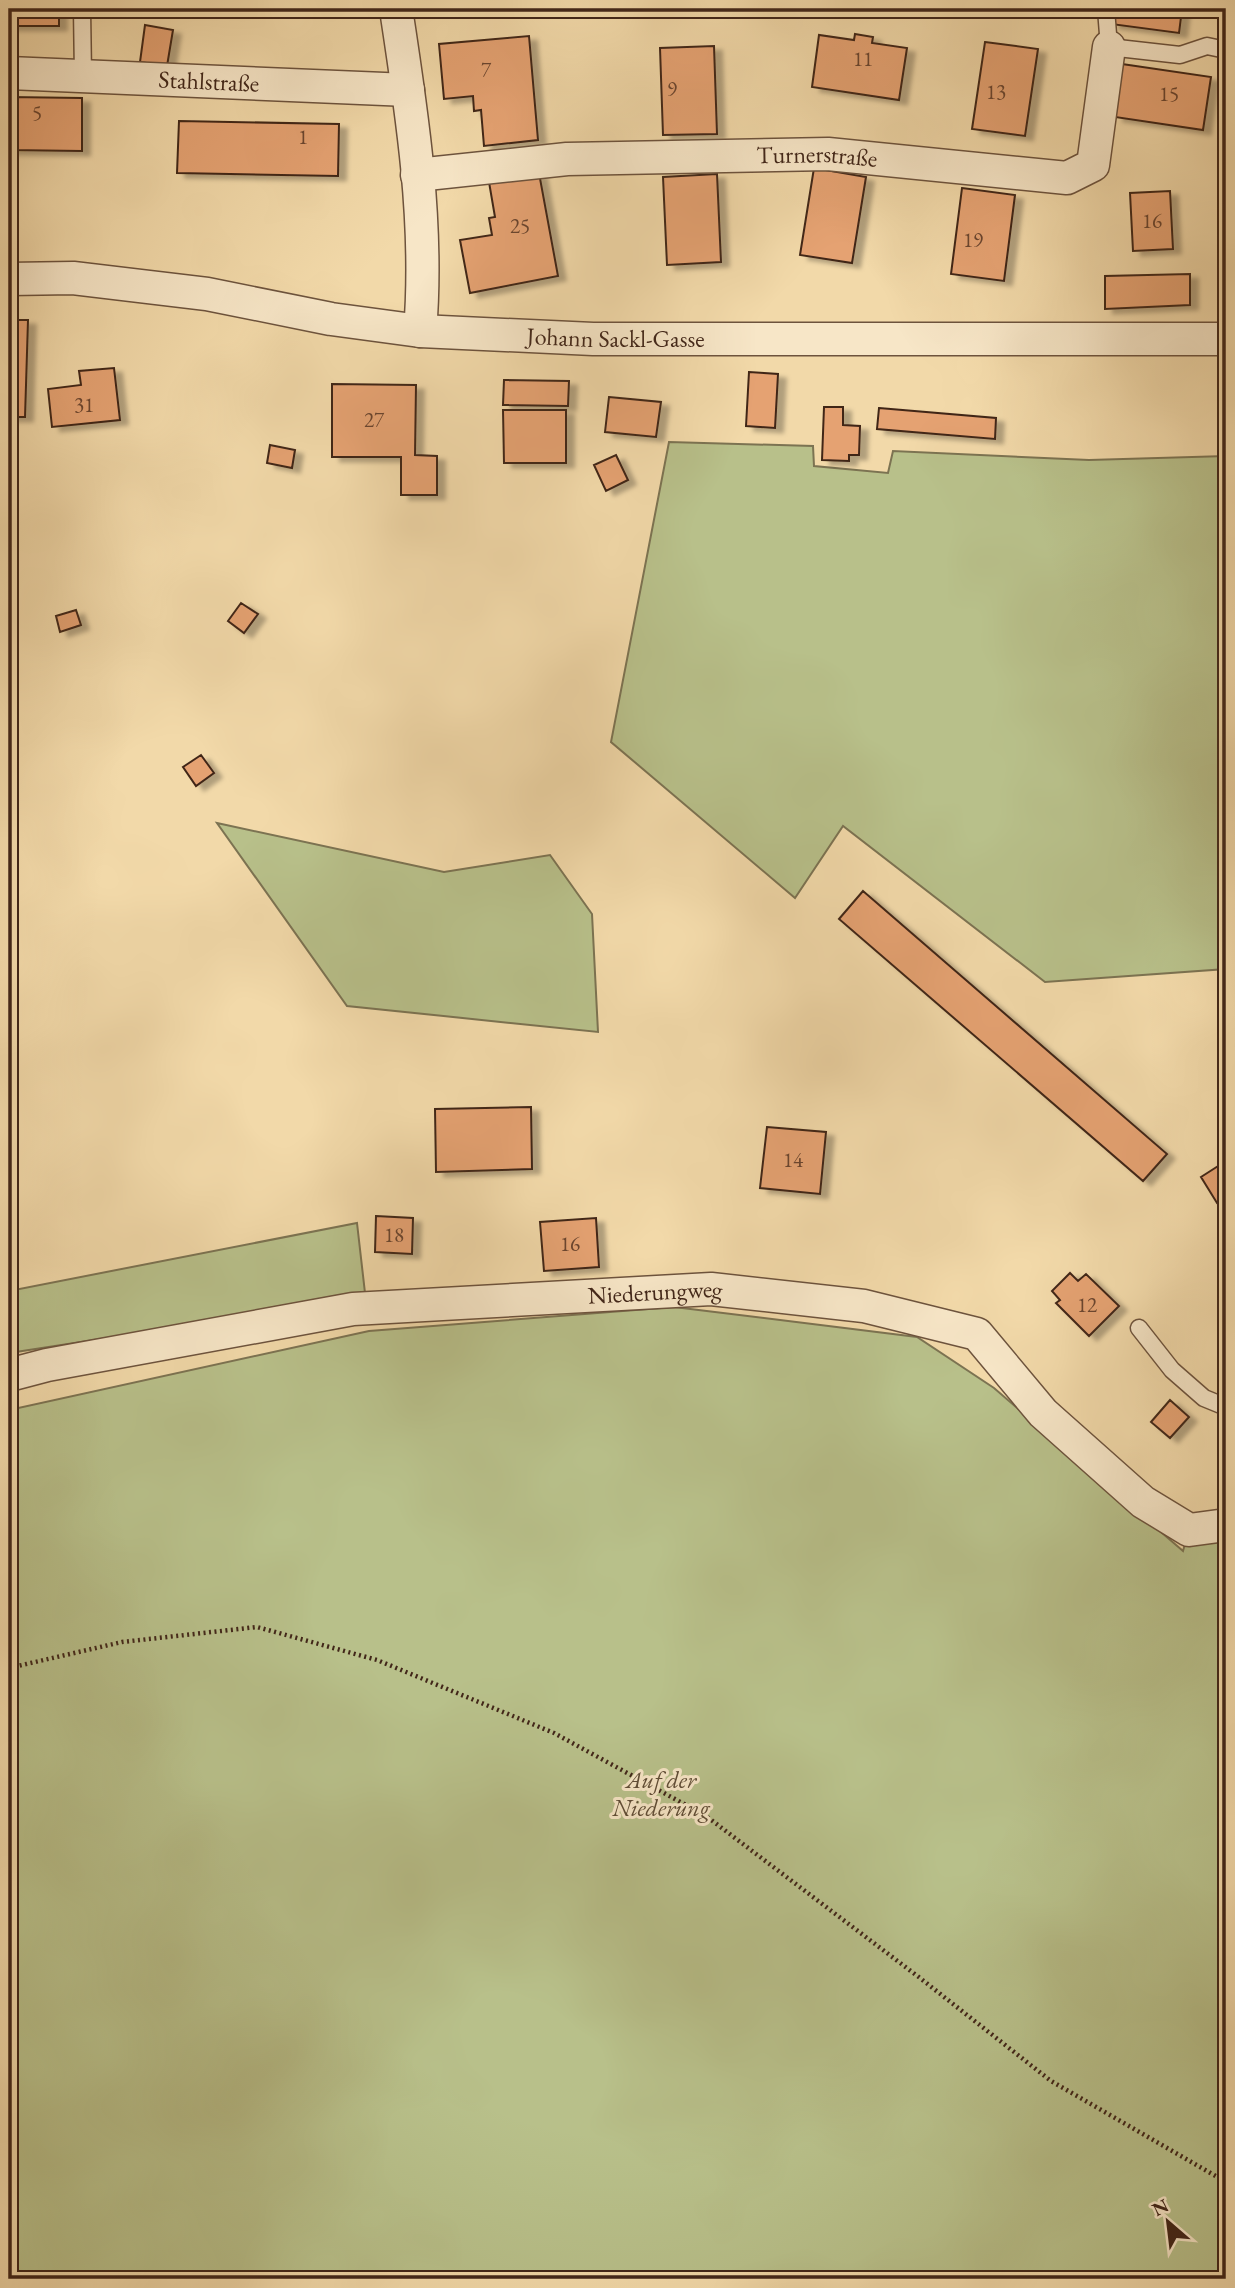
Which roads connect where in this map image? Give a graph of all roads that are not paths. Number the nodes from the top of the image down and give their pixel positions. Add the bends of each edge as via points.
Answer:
1 (82, 9) edge
2 (396, 9) edge
3 (1106, 9) edge
4 (1110, 47) junction
5 (1226, 50) edge
6 (9, 73) edge
7 (83, 76) junction
8 (408, 90) junction
9 (417, 175) junction
10 (9, 279) edge
11 (421, 331) junction
12 (1226, 339) edge
13 (1139, 1328) dead end
14 (9, 1375) edge
15 (1226, 1407) edge
16 (1226, 1525) edge

1 - 7 lane
2 - 8 street
3 - 4 lane
4 - 5 lane via 1180,55 1207,46
4 - 9 street, Turnerstraße via 1093,164 1067,178 828,154 567,159
6 - 7 street, Stahlstraße
7 - 8 street, Stahlstraße
8 - 9 street
9 - 11 street via 424,286
10 - 11 street, Johann Sackl-Gasse via 73,278 207,293 331,319
11 - 12 street, Johann Sackl-Gasse via 593,339
13 - 15 lane via 1172,1370 1204,1398
14 - 16 street, Niederungweg via 353,1310 710,1289 864,1306 976,1334 1043,1413 1143,1502 1189,1530

